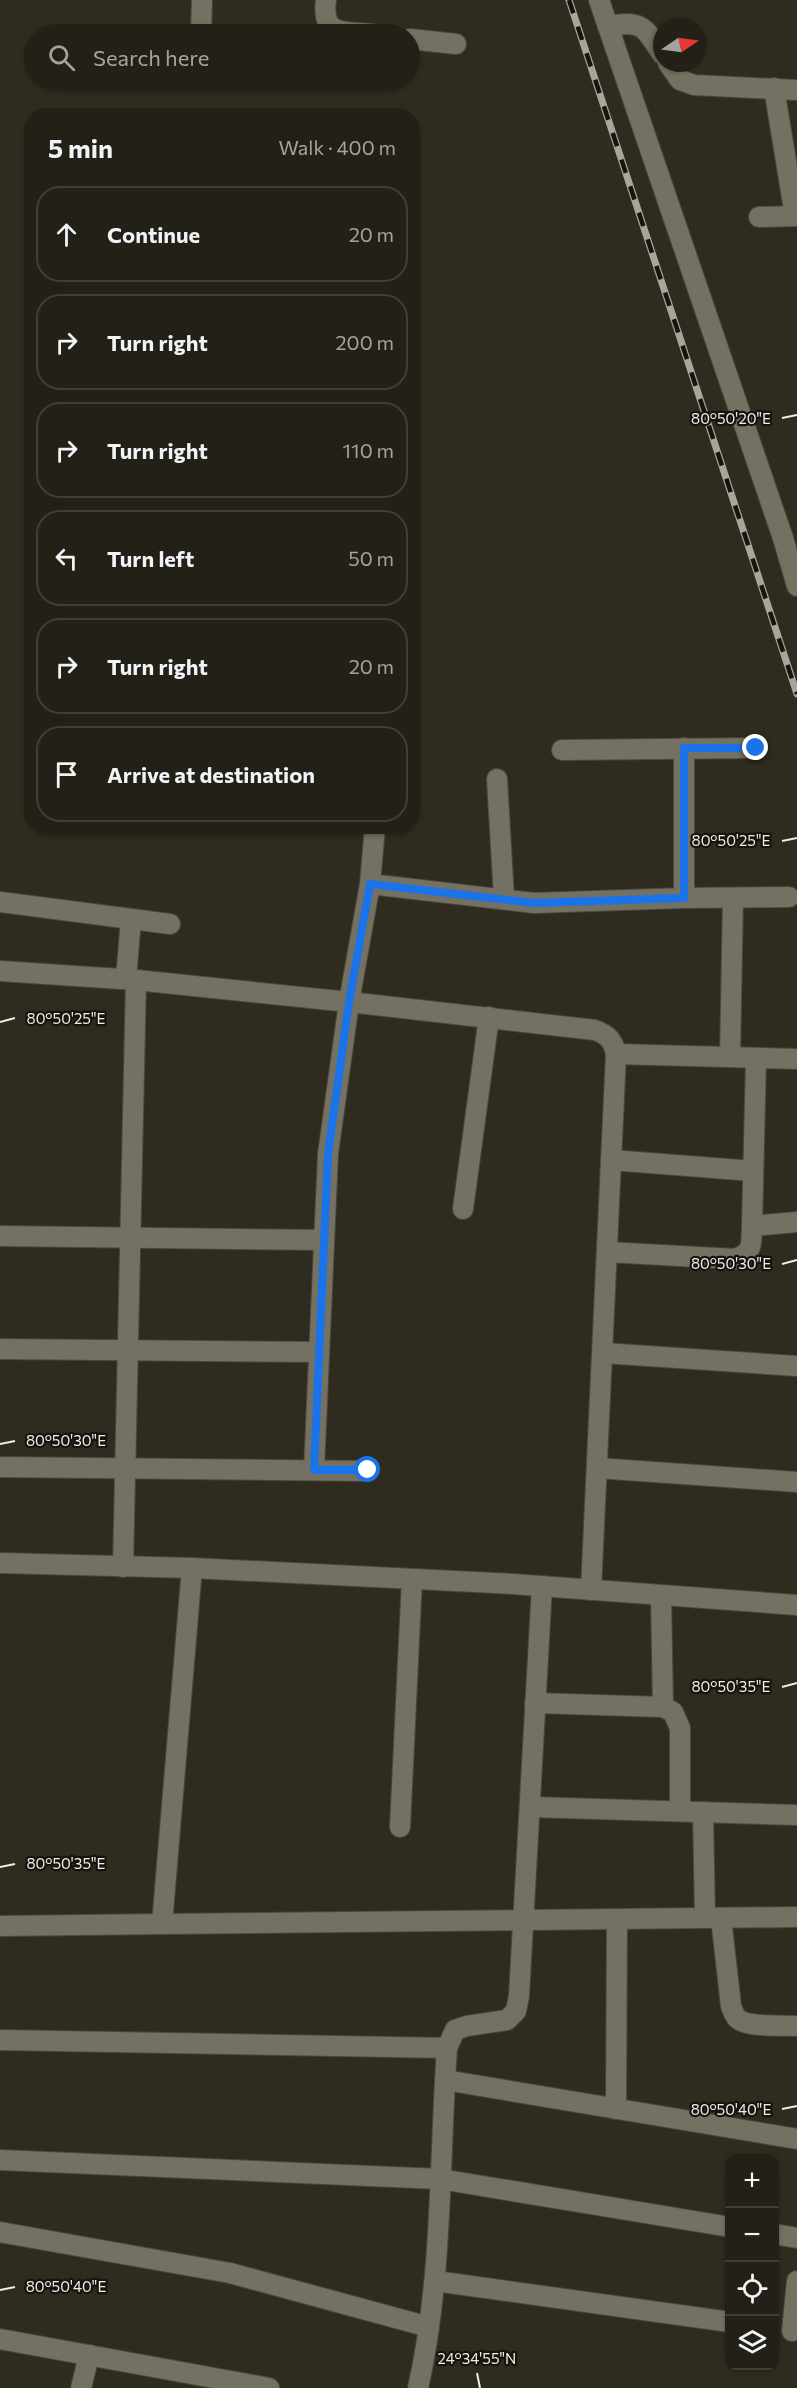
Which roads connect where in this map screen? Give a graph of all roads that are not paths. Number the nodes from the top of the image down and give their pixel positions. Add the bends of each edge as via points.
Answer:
1 (202, 0) edge
2 (326, 0) edge
3 (599, 0) edge
4 (201, 24) edge
5 (328, 24) edge
6 (608, 27) junction
7 (653, 39) edge
8 (420, 40) edge
9 (456, 44) dead end
10 (674, 72) edge
11 (774, 88) junction
12 (797, 90) edge
13 (796, 216) edge
14 (759, 217) dead end
15 (797, 586) edge
16 (684, 748) junction
17 (756, 748) dead end
18 (562, 750) dead end
19 (497, 779) dead end
20 (374, 834) edge
21 (370, 884) junction
22 (789, 897) dead end
23 (504, 898) junction
24 (684, 898) junction
25 (733, 898) junction
26 (0, 902) edge
27 (131, 919) junction
28 (170, 924) dead end
29 (0, 970) edge
30 (131, 980) junction
31 (349, 1002) junction
32 (489, 1017) junction
33 (616, 1054) junction
34 (730, 1057) junction
35 (756, 1058) junction
36 (797, 1059) edge
37 (611, 1160) junction
38 (753, 1171) junction
39 (463, 1209) dead end
40 (797, 1222) edge
41 (752, 1226) junction
42 (0, 1236) edge
43 (131, 1238) junction
44 (324, 1240) junction
45 (607, 1252) junction
46 (0, 1349) edge
47 (128, 1350) junction
48 (319, 1352) junction
49 (603, 1353) junction
50 (797, 1366) edge
51 (0, 1467) edge
52 (125, 1468) junction
53 (597, 1468) junction
54 (314, 1470) junction
55 (368, 1470) dead end
56 (797, 1482) edge
57 (0, 1563) edge
58 (123, 1566) junction
59 (192, 1568) junction
60 (412, 1579) junction
61 (542, 1586) junction
62 (591, 1590) junction
63 (660, 1595) junction
64 (797, 1605) edge
65 (535, 1703) junction
66 (663, 1707) junction
67 (530, 1807) junction
68 (680, 1811) junction
69 (703, 1812) junction
70 (797, 1815) edge
71 (400, 1827) dead end
72 (797, 1917) edge
73 (713, 1918) junction
74 (524, 1919) junction
75 (617, 1919) junction
76 (162, 1924) junction
77 (0, 1926) edge
78 (797, 2026) edge
79 (0, 2040) edge
80 (447, 2048) junction
81 (445, 2080) junction
82 (616, 2109) junction
83 (797, 2139) edge
84 (0, 2160) edge
85 (440, 2180) junction
86 (725, 2226) edge
87 (0, 2232) edge
88 (779, 2235) edge
89 (797, 2238) edge
90 (435, 2281) junction
91 (797, 2282) edge
92 (725, 2321) edge
93 (429, 2327) junction
94 (788, 2330) edge
95 (0, 2339) edge
96 (89, 2355) junction
97 (81, 2388) edge
98 (269, 2388) edge
99 (418, 2388) edge

1 - 4 street
2 - 5 street
3 - 6 street
6 - 7 street via 621,23 640,25
6 - 15 street
8 - 9 street
10 - 11 street via 680,80 694,85
11 - 12 street
11 - 13 street
13 - 14 street
16 - 17 street
16 - 18 street
16 - 24 street
19 - 23 street
20 - 21 street
21 - 23 street
21 - 31 street
22 - 25 street
23 - 24 street via 565,903
24 - 25 street
25 - 34 street
26 - 27 street
27 - 28 street
27 - 30 street
29 - 30 street
30 - 31 street
30 - 43 street
31 - 32 street
31 - 44 street via 328,1154
32 - 33 street via 595,1030 614,1042
32 - 39 street
33 - 34 street
33 - 37 street
34 - 35 street
35 - 36 street
35 - 38 street
37 - 38 street
37 - 45 street
38 - 41 street
40 - 41 street
41 - 45 street via 751,1247 745,1256 735,1259
42 - 43 street
43 - 44 street
43 - 47 street
44 - 48 street
45 - 49 street
46 - 47 street
47 - 48 street
47 - 52 street
48 - 54 street
49 - 50 street
49 - 53 street
51 - 52 street
52 - 54 street
52 - 58 street
53 - 56 street
53 - 62 street
54 - 55 street
57 - 58 street
58 - 59 street
59 - 60 street
59 - 76 street
60 - 61 street
60 - 71 street
61 - 62 street
61 - 65 street
62 - 63 street
63 - 64 street
63 - 66 street
65 - 66 street
65 - 67 street
66 - 68 street via 673,1712 680,1728
67 - 68 street
67 - 74 street
68 - 69 street
69 - 70 street
69 - 73 street
72 - 73 street
73 - 75 street
73 - 78 street via 735,2016 753,2024
74 - 75 street
74 - 76 street
74 - 80 street via 516,2011 507,2020 455,2030
75 - 82 street
76 - 77 street
79 - 80 street
80 - 81 street
81 - 82 street
81 - 85 street
82 - 83 street
84 - 85 street
85 - 86 street
85 - 90 street
87 - 93 street via 230,2273
88 - 89 street
90 - 92 street
90 - 93 street
91 - 94 street
93 - 99 street
95 - 96 street
96 - 97 street
96 - 98 street

